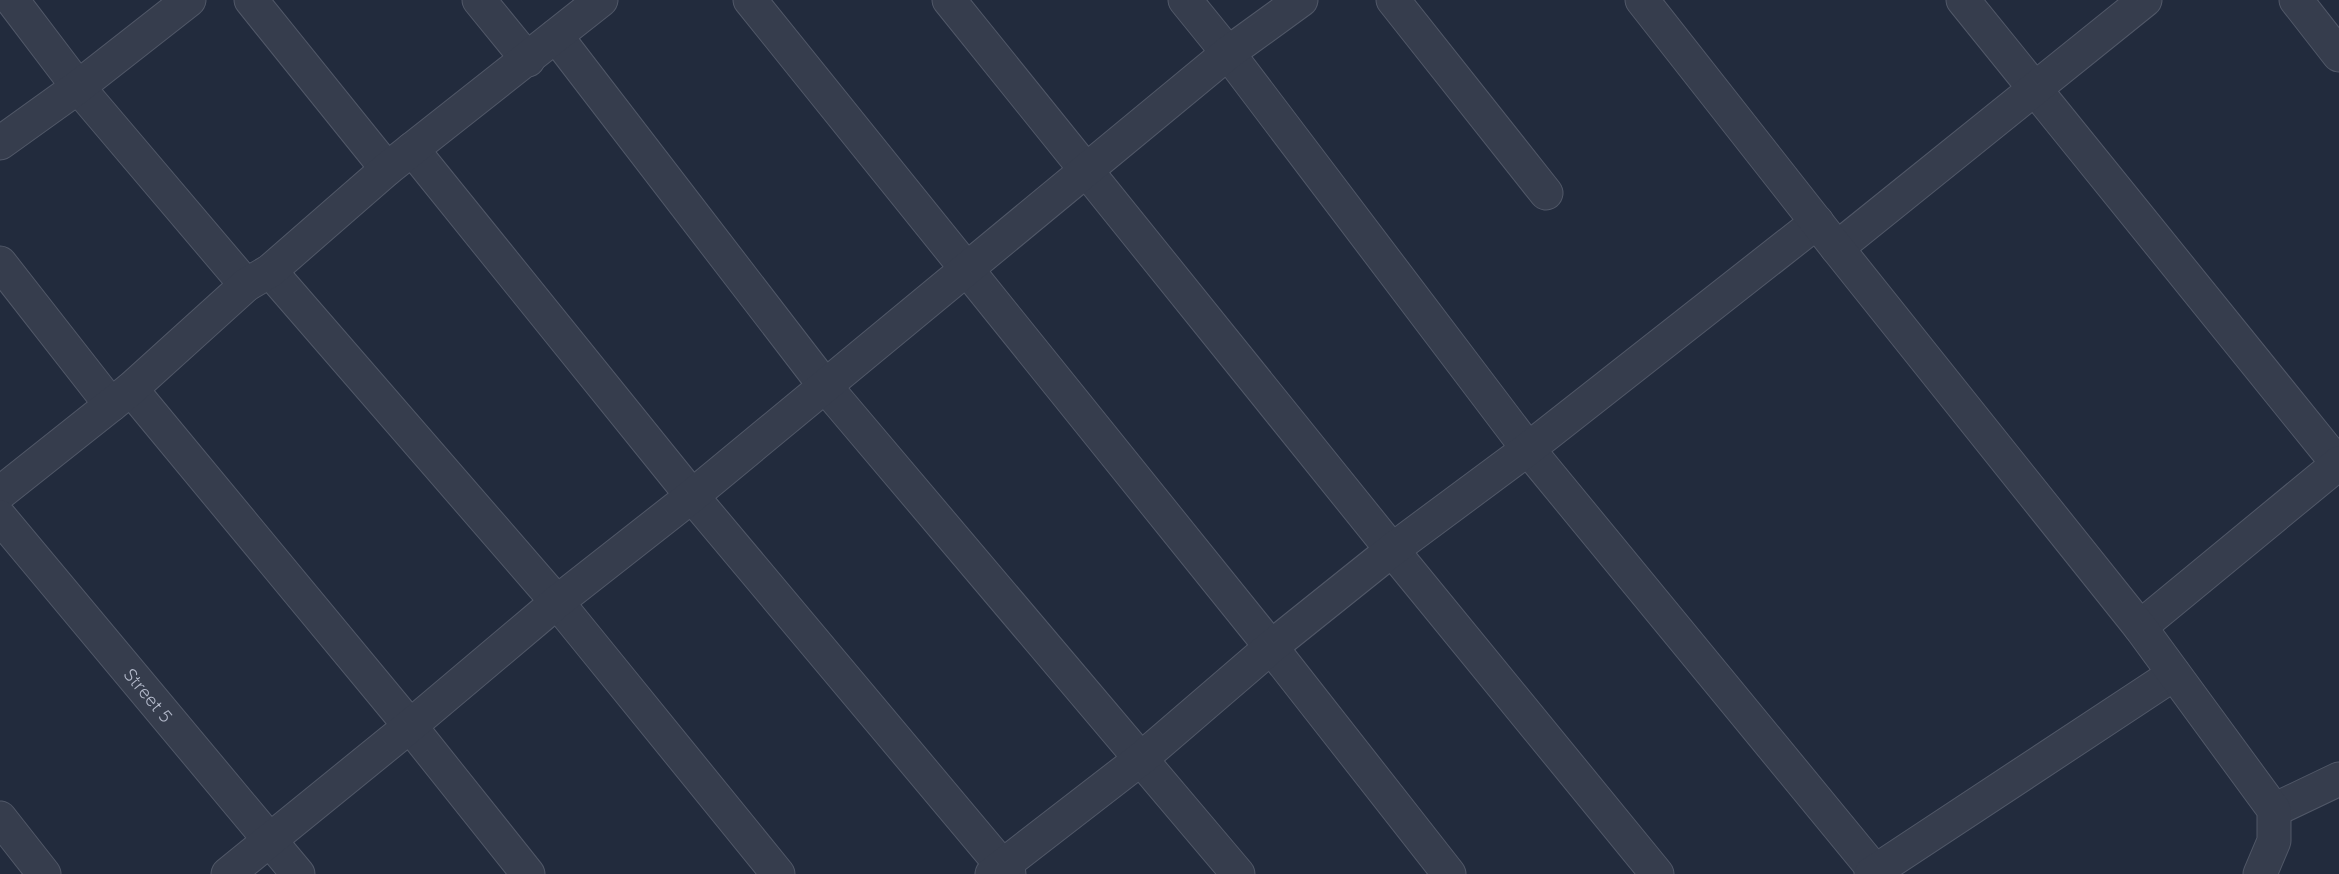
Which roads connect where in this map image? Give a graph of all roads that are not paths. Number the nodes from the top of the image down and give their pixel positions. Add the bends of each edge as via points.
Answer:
1 (12, 0) edge
2 (189, 0) edge
3 (251, 0) edge
4 (480, 0) edge
5 (601, 0) edge
6 (750, 0) edge
7 (949, 0) edge
8 (1185, 0) edge
9 (1301, 0) edge
10 (1393, 0) edge
11 (1642, 0) edge
12 (1963, 0) edge
13 (2145, 0) edge
14 (2296, 0) edge
15 (556, 36) junction
16 (1228, 53) junction
17 (2339, 55) edge
18 (528, 60) junction
19 (78, 87) junction
20 (2034, 89) junction
21 (0, 143) edge
22 (412, 149) junction
23 (387, 169) junction
24 (1086, 170) junction
25 (1546, 193) dead end
26 (1817, 222) junction
27 (1837, 248) junction
28 (0, 263) edge
29 (967, 269) junction
30 (258, 278) junction
31 (825, 386) junction
32 (121, 397) junction
33 (1528, 449) junction
34 (2338, 464) edge
35 (0, 493) edge
36 (692, 496) junction
37 (0, 516) edge
38 (1392, 550) junction
39 (557, 602) junction
40 (2140, 627) junction
41 (1272, 647) junction
42 (2174, 674) junction
43 (410, 726) junction
44 (1142, 758) junction
45 (2339, 779) edge
46 (2274, 810) junction
47 (0, 818) edge
48 (269, 841) junction
49 (1001, 871) edge
50 (1873, 873) edge
51 (44, 874) edge
52 (228, 874) edge
53 (298, 874) edge
54 (528, 874) edge
55 (778, 874) edge
56 (1238, 874) edge
57 (1449, 874) edge
58 (1657, 874) edge
59 (2260, 874) edge

1 - 19 street
2 - 19 street
3 - 23 street
4 - 18 street
5 - 15 street
6 - 29 street
7 - 24 street
8 - 16 street
9 - 16 street
10 - 25 street
11 - 26 street
12 - 20 street
13 - 20 street
14 - 17 street
15 - 18 street
15 - 31 street
16 - 24 street
16 - 33 street
18 - 22 street
19 - 21 street
19 - 30 street
20 - 27 street
20 - 34 street
22 - 23 street
22 - 36 street
23 - 30 street
24 - 29 street
24 - 38 street
26 - 27 street
26 - 33 street
27 - 40 street
28 - 32 street
29 - 31 street
29 - 41 street
30 - 32 street
30 - 39 street
31 - 36 street
31 - 44 street
32 - 35 street
32 - 43 street
33 - 38 street
33 - 50 street
34 - 40 street
36 - 39 street
36 - 49 street
37 - 48 street, Street 5
38 - 41 street
38 - 58 street
39 - 43 street
39 - 55 street
40 - 42 street
41 - 44 street
41 - 57 street
42 - 46 street
42 - 50 street
43 - 48 street
43 - 54 street
44 - 49 street
44 - 56 street
45 - 46 street
46 - 59 street via 2274,841
47 - 51 street
48 - 52 street
48 - 53 street, Street 5

